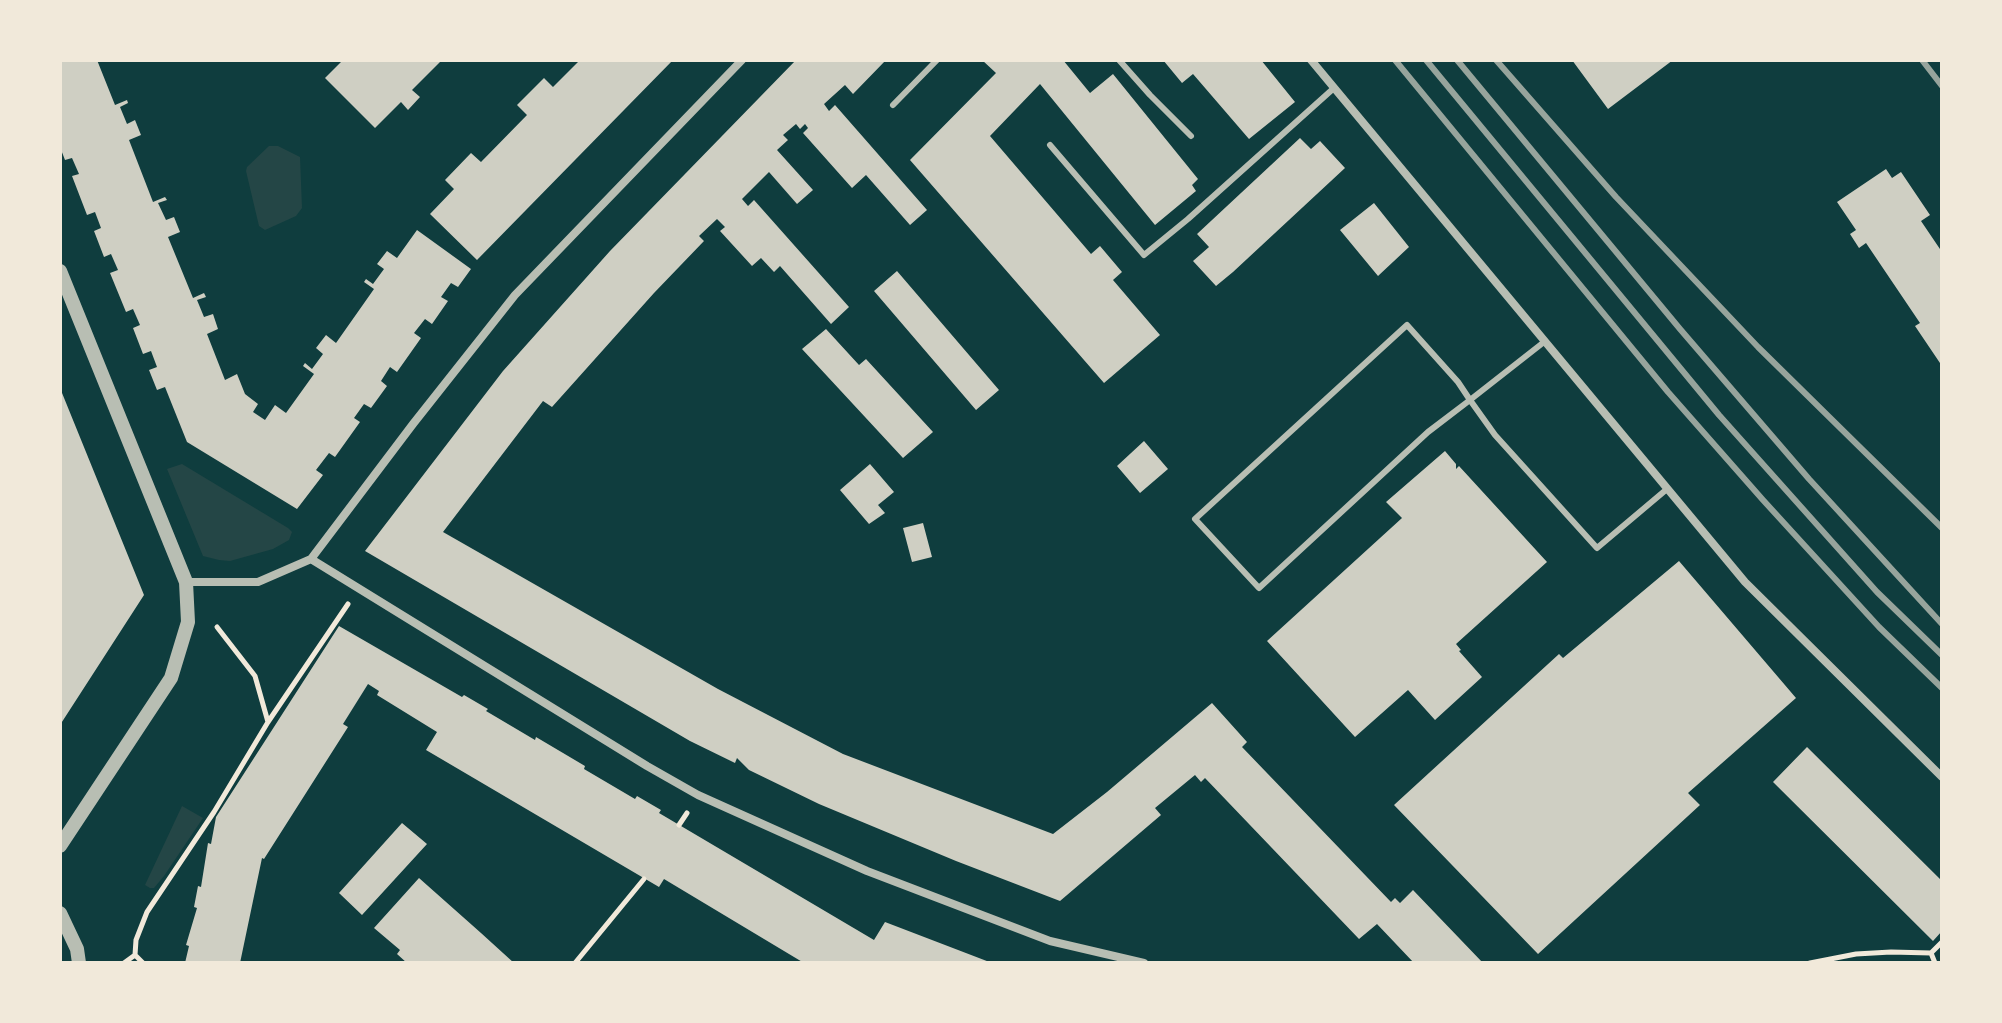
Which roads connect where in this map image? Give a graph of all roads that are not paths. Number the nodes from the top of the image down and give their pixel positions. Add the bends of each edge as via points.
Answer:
1 (742, 60) edge
2 (937, 60) edge
3 (1119, 60) edge
4 (1311, 60) edge
5 (1334, 88) junction
6 (893, 105) dead end
7 (1191, 136) dead end
8 (1050, 145) dead end
9 (60, 271) edge
10 (1544, 342) junction
11 (1470, 400) junction
12 (1667, 489) junction
13 (311, 559) junction
14 (186, 582) junction
15 (1942, 777) edge
16 (60, 846) edge
17 (60, 913) edge
18 (79, 963) edge
19 (1144, 963) edge

1 - 13 street via 515,295
2 - 6 lane
3 - 7 lane
4 - 5 street
5 - 8 lane via 1144,255
5 - 10 street
9 - 14 street
10 - 11 lane
10 - 12 street
11 - 11 lane via 1428,432 1259,588 1195,519 1407,325
11 - 12 lane via 1597,548
12 - 15 street via 1745,582
13 - 14 street via 258,582
13 - 19 street via 698,795 867,871 1050,941
14 - 16 street via 188,622 171,678
17 - 18 street

